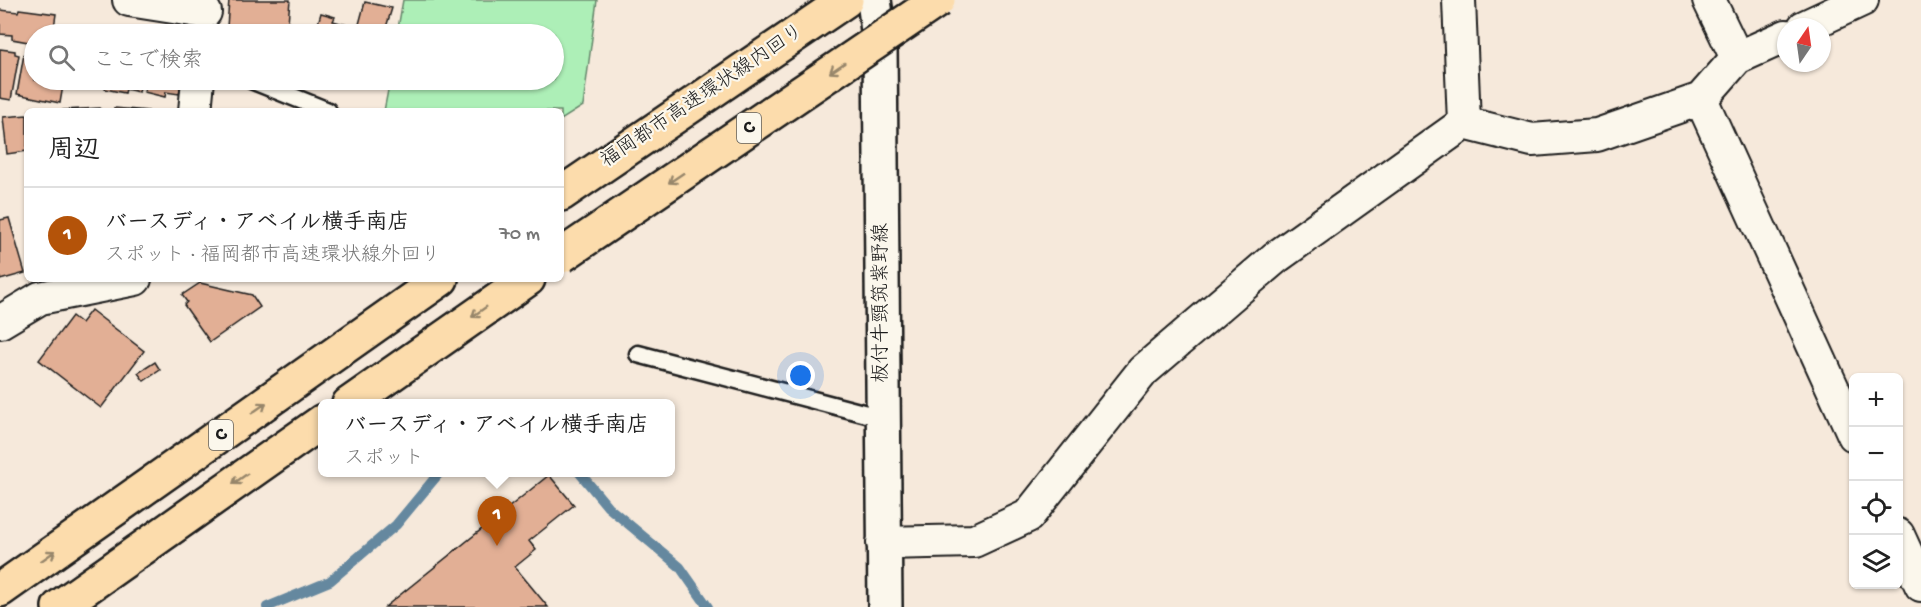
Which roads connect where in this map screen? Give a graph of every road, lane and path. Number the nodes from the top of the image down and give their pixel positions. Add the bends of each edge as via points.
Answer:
1 (129, 0) edge
2 (846, 0) edge
3 (874, 0) edge
4 (938, 0) edge
5 (1459, 0) edge
6 (1709, 0) edge
7 (1862, 0) edge
8 (204, 16) edge
9 (1823, 18) edge
10 (1777, 40) edge
11 (1737, 58) junction
12 (197, 90) edge
13 (276, 90) edge
14 (1701, 99) junction
15 (195, 108) edge
16 (321, 108) edge
17 (1464, 123) junction
18 (564, 192) edge
19 (564, 254) edge
20 (120, 282) edge
21 (437, 282) edge
22 (524, 282) edge
23 (0, 322) edge
24 (638, 354) dead end
25 (356, 399) edge
26 (882, 418) junction
27 (318, 425) edge
28 (1850, 427) edge
29 (883, 543) junction
30 (1903, 544) edge
31 (1921, 585) edge
32 (0, 590) edge
33 (890, 603) edge
34 (59, 607) edge

1 - 8 street
2 - 18 highway, 福岡都市高速環状線内回り
3 - 26 main road, 板付牛頸筑紫野線 via 880,46
4 -> 19 highway, C, bridge
5 - 17 street
6 - 11 street
7 - 9 street
10 - 11 street
11 - 14 street
12 - 15 street
13 - 16 lane
14 - 17 street via 1597,135 1532,140
14 - 28 street
17 - 29 street via 1275,258 1143,371 1028,516 974,541
20 - 23 street via 40,298
32 -> 21 highway, C
22 -> 25 highway
24 - 26 lane
26 - 29 main road, 板付牛頸筑紫野線
27 -> 34 highway, C
29 - 33 main road, 板付牛頸筑紫野線
30 - 31 street

